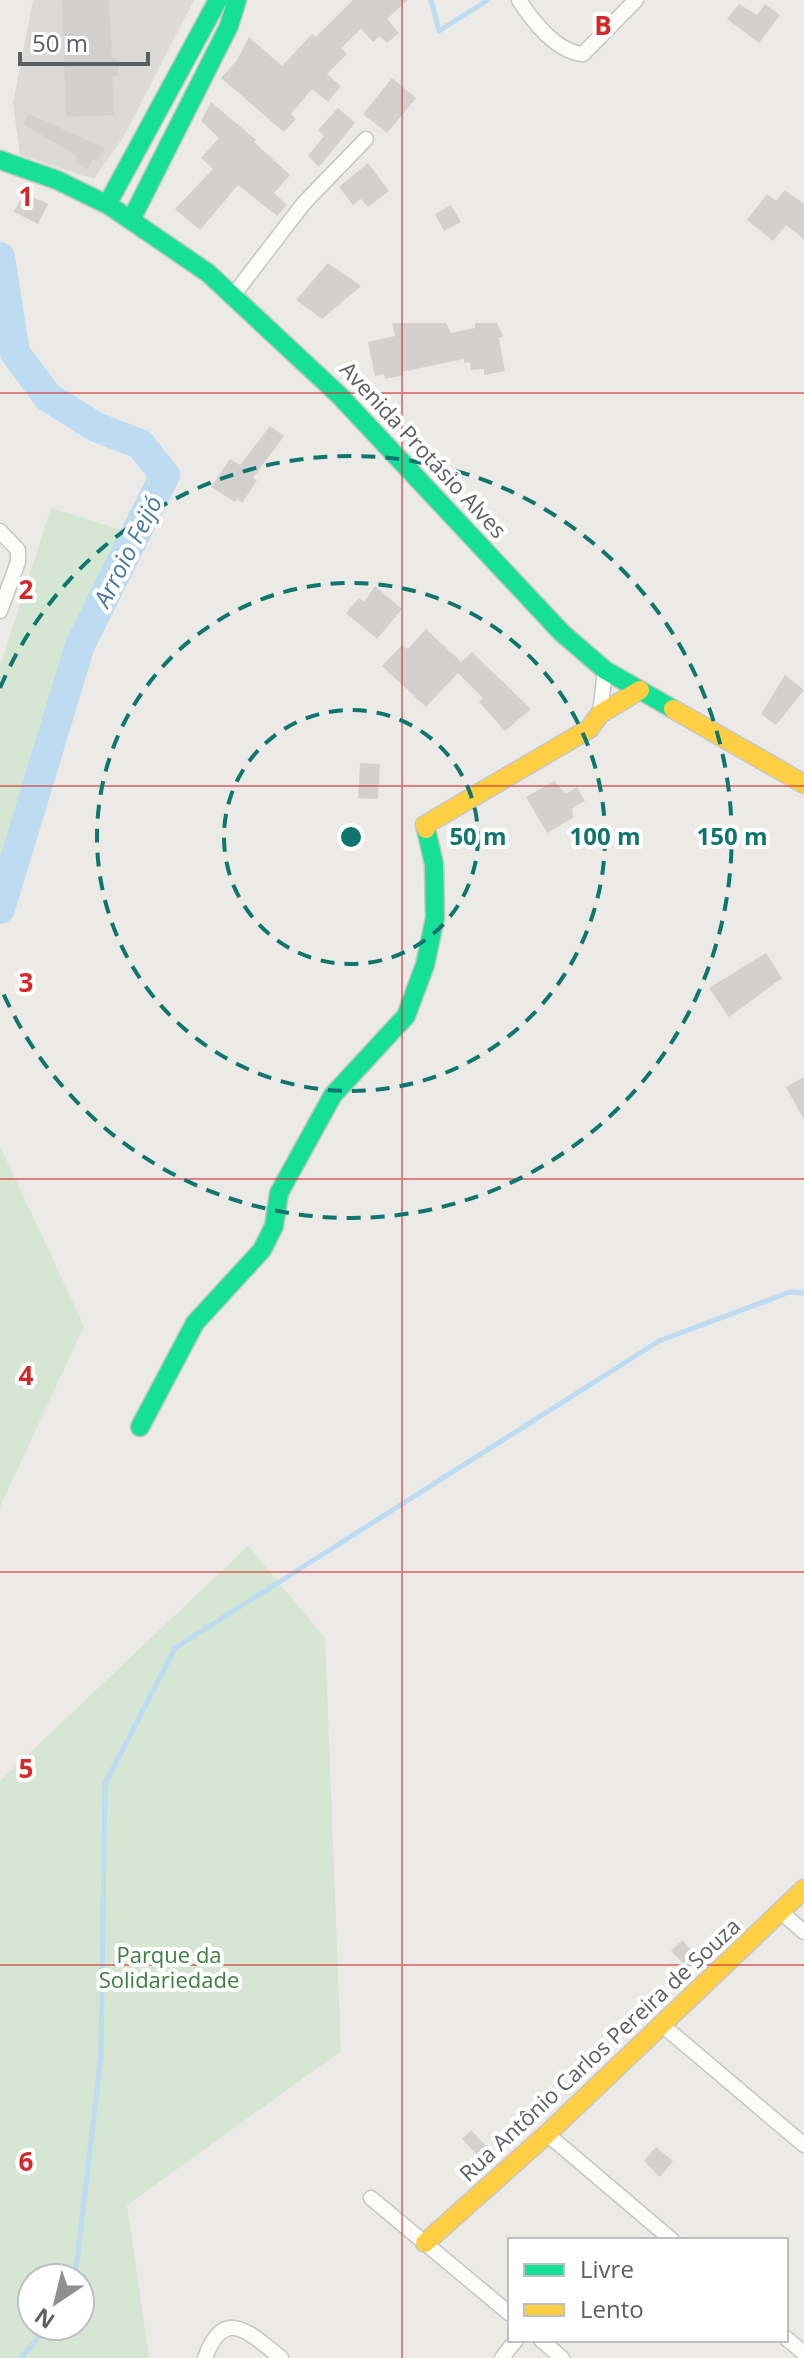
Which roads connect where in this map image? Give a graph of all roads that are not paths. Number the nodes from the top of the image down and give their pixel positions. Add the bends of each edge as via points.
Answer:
1 (218, 0) edge
2 (237, 0) edge
3 (519, 0) edge
4 (636, 0) edge
5 (366, 139) dead end
6 (0, 160) edge
7 (108, 203) junction
8 (132, 218) junction
9 (235, 293) junction
10 (0, 531) edge
11 (0, 611) edge
12 (605, 670) junction
13 (640, 690) junction
14 (600, 714) junction
15 (804, 784) edge
16 (140, 1427) dead end
17 (804, 1889) edge
18 (781, 1912) junction
19 (804, 1932) edge
20 (661, 2024) junction
21 (547, 2134) junction
22 (804, 2145) edge
23 (371, 2198) dead end
24 (670, 2238) edge
25 (425, 2243) junction
26 (508, 2312) edge
27 (788, 2340) edge
28 (514, 2342) edge
29 (543, 2342) edge
30 (804, 2353) edge
31 (205, 2358) edge
32 (281, 2358) edge
33 (502, 2358) edge
34 (562, 2358) edge

1 - 7 main road
2 - 8 main road via 229,26
3 - 4 street via 568,53 583,54
5 - 9 street via 304,203
6 - 7 main road, Avenida Protásio Alves via 44,173
7 - 8 main road, Avenida Protásio Alves
8 - 9 main road, Avenida Protásio Alves
9 - 12 main road, Avenida Protásio Alves via 315,368 562,633
10 - 11 street via 18,550
12 - 13 main road, Avenida Protásio Alves
12 - 14 street
13 - 14 main road
13 - 15 main road, Avenida Protásio Alves
14 - 16 main road via 589,729 425,825 434,864 435,918 406,1016 333,1095 279,1193 274,1226 262,1250 195,1323
17 - 18 main road, Rua Antônio Carlos Pereira de Souza
18 - 19 street
18 - 20 main road, Rua Antônio Carlos Pereira de Souza
20 - 21 main road, Rua Antônio Carlos Pereira de Souza
20 - 22 street
21 - 24 street
21 - 25 main road, Rua Antônio Carlos Pereira de Souza
23 - 25 street
25 - 26 street
27 - 30 street
28 - 33 street
29 - 34 street
31 - 32 street via 217,2332 227,2327 250,2333

